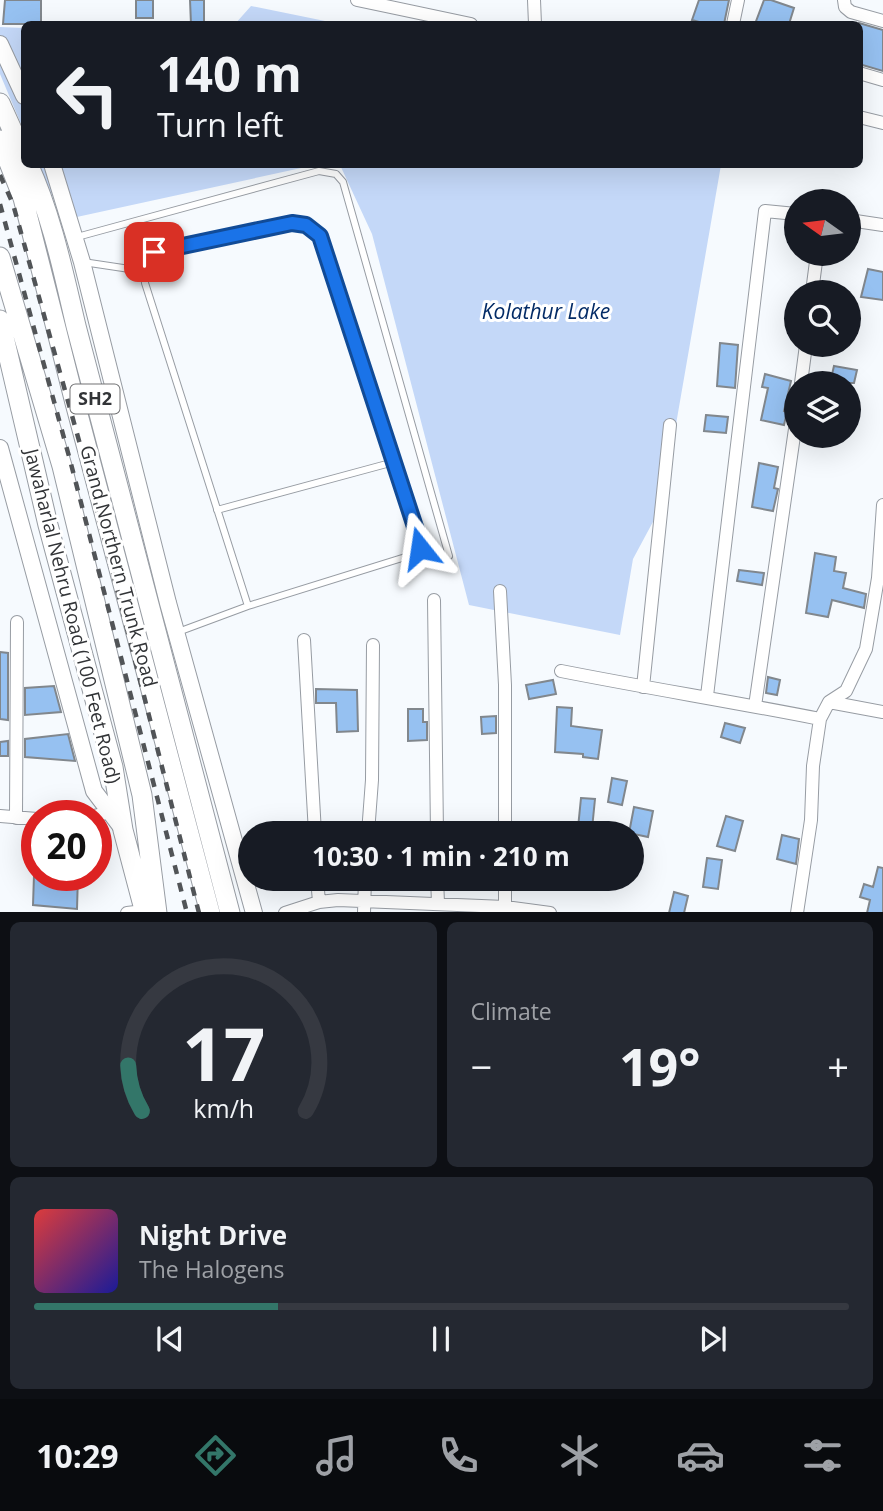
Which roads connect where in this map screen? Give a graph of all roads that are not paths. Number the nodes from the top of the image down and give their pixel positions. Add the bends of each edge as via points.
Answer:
1 (357, 0) edge
2 (534, 0) edge
3 (738, 0) edge
4 (844, 0) edge
5 (849, 18) edge
6 (457, 21) edge
7 (535, 21) edge
8 (734, 21) edge
9 (883, 21) edge
10 (0, 44) edge
11 (863, 74) edge
12 (883, 79) edge
13 (21, 90) edge
14 (0, 103) edge
15 (863, 118) edge
16 (883, 123) edge
17 (0, 140) edge
18 (21, 149) edge
19 (30, 168) edge
20 (53, 168) edge
21 (784, 213) edge
22 (861, 222) edge
23 (883, 225) edge
24 (75, 237) junction
25 (0, 257) edge
26 (82, 262) junction
27 (143, 271) junction
28 (0, 320) edge
29 (670, 425) dead end
30 (0, 447) edge
31 (792, 448) edge
32 (394, 462) junction
33 (883, 505) edge
34 (217, 510) junction
35 (449, 556) dead end
36 (500, 591) dead end
37 (434, 600) dead end
38 (248, 606) junction
39 (17, 622) dead end
40 (176, 632) junction
41 (304, 640) dead end
42 (373, 645) dead end
43 (561, 671) dead end
44 (643, 687) junction
45 (707, 696) junction
46 (829, 702) junction
47 (755, 706) junction
48 (883, 712) edge
49 (820, 719) junction
50 (97, 800) edge
51 (0, 816) edge
52 (16, 818) junction
53 (21, 818) edge
54 (314, 821) edge
55 (369, 821) edge
56 (437, 821) edge
57 (505, 821) edge
58 (112, 822) edge
59 (123, 830) junction
60 (318, 891) edge
61 (438, 891) edge
62 (505, 891) edge
63 (319, 902) junction
64 (438, 903) junction
65 (505, 906) junction
66 (363, 907) edge
67 (144, 912) edge
68 (210, 912) edge
69 (230, 912) edge
70 (254, 912) edge
71 (285, 912) edge
72 (550, 912) edge
73 (797, 912) edge

1 - 6 street
2 - 7 street
3 - 8 street
4 - 5 street
5 - 9 street
10 - 13 street
11 - 12 street
14 - 18 main road
15 - 16 street
17 - 68 main road, Grand Northern Trunk Road via 23,198
19 - 69 main road, SH2 via 58,245
20 - 24 street
21 - 45 street via 765,211
22 - 23 street
24 - 26 street
24 - 35 lane via 319,171 335,174 343,182
25 - 67 main road, Grand Northern Trunk Road via 62,466 142,795
26 - 27 lane
26 - 40 street
27 - 32 lane via 154,252 292,223 313,230 320,236
27 - 34 lane
28 - 59 main road, Jawaharlal Nehru Road (100 Feet Road) via 48,525 113,767
29 - 44 street
30 - 50 street
31 - 47 street
32 - 34 lane
32 - 38 lane via 418,536 420,548 415,554
33 - 46 street via 878,578 866,649 846,691
34 - 38 lane
36 - 57 street
37 - 56 street
38 - 40 lane
39 - 52 street
40 - 70 street
41 - 54 street
42 - 55 street
43 - 44 street
44 - 45 street
45 - 47 street
46 - 48 street
46 - 49 street
47 - 49 street
49 - 73 street
51 - 52 street
52 - 53 street
58 - 59 street
59 - 67 main road, Jawaharlal Nehru Road (100 Feet Road)
60 - 63 street
61 - 64 street
62 - 65 street
63 - 66 street via 338,900
63 - 71 street
64 - 65 street
64 - 66 street
65 - 72 street

